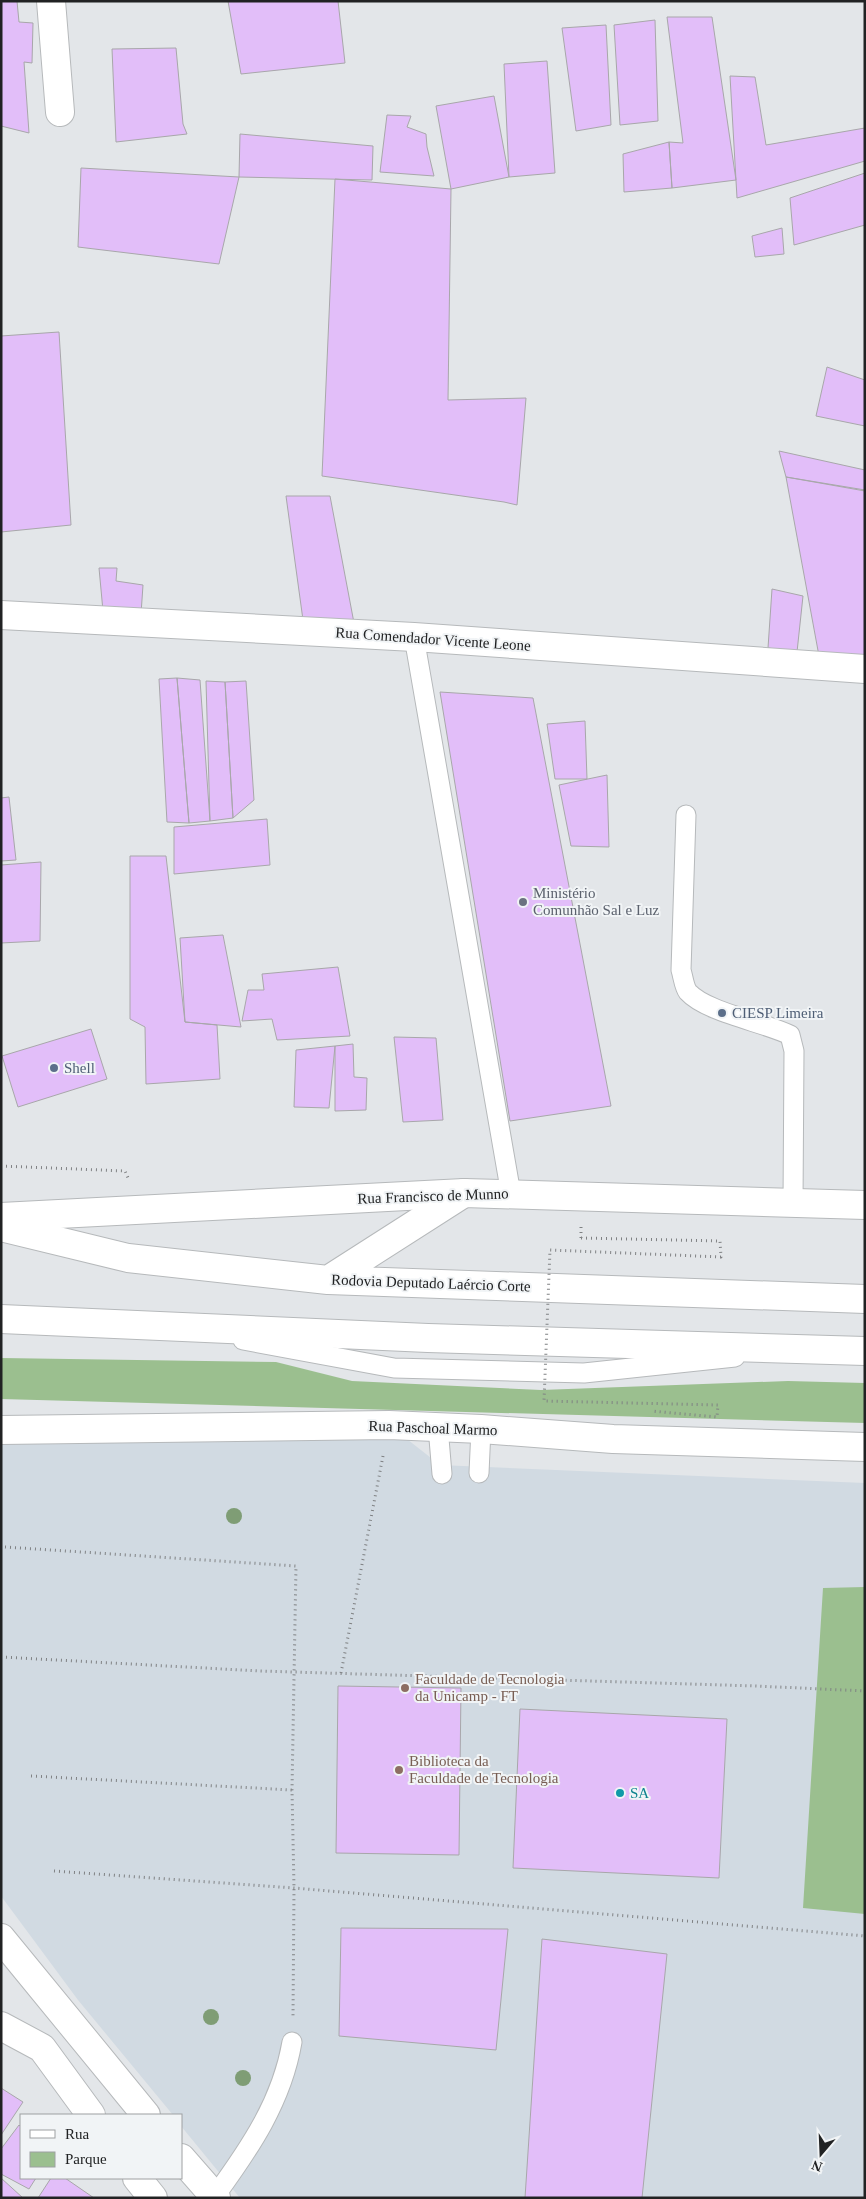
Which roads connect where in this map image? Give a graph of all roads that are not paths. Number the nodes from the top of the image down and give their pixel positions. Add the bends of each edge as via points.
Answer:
1 (51, 1) edge
2 (60, 112) dead end
3 (1, 615) edge
4 (414, 637) junction
5 (865, 670) edge
6 (686, 815) dead end
7 (464, 1193) junction
8 (511, 1194) junction
9 (793, 1203) junction
10 (865, 1205) edge
11 (1, 1217) edge
12 (1, 1227) edge
13 (328, 1280) junction
14 (865, 1299) edge
15 (1, 1320) edge
16 (865, 1351) edge
17 (438, 1427) junction
18 (481, 1429) junction
19 (1, 1430) edge
20 (865, 1447) edge
21 (442, 1474) dead end
22 (479, 1474) dead end
23 (2, 1940) edge
24 (1, 2026) edge
25 (292, 2042) road end
26 (90, 2114) edge
27 (145, 2114) edge
28 (182, 2159) edge
29 (138, 2179) edge
30 (215, 2197) edge
31 (153, 2198) edge

1 - 2 main road
3 - 4 main road, Rua Comendador Vicente Leone
4 - 5 main road, Rua Comendador Vicente Leone
4 - 8 lane
6 - 9 lane via 681,970 687,991 705,1005 790,1035 794,1051
7 - 8 main road, Rua Francisco de Munno
7 - 11 main road, Rua Francisco de Munno
7 - 13 main road
8 - 9 main road, Rua Francisco de Munno
9 - 10 main road, Rua Francisco de Munno
12 - 13 main road, Rodovia Deputado Laércio Corte via 128,1258
13 - 14 main road, Rodovia Deputado Laércio Corte
15 - 16 main road via 428,1338
17 - 18 main road, Rua Paschoal Marmo
17 - 19 main road, Rua Paschoal Marmo
17 - 21 lane
18 - 20 main road, Rua Paschoal Marmo via 612,1439
18 - 22 lane
23 - 27 main road
24 - 26 main road via 42,2048
25 - 30 lane via 287,2070 270,2113
28 - 30 main road
29 - 31 main road

